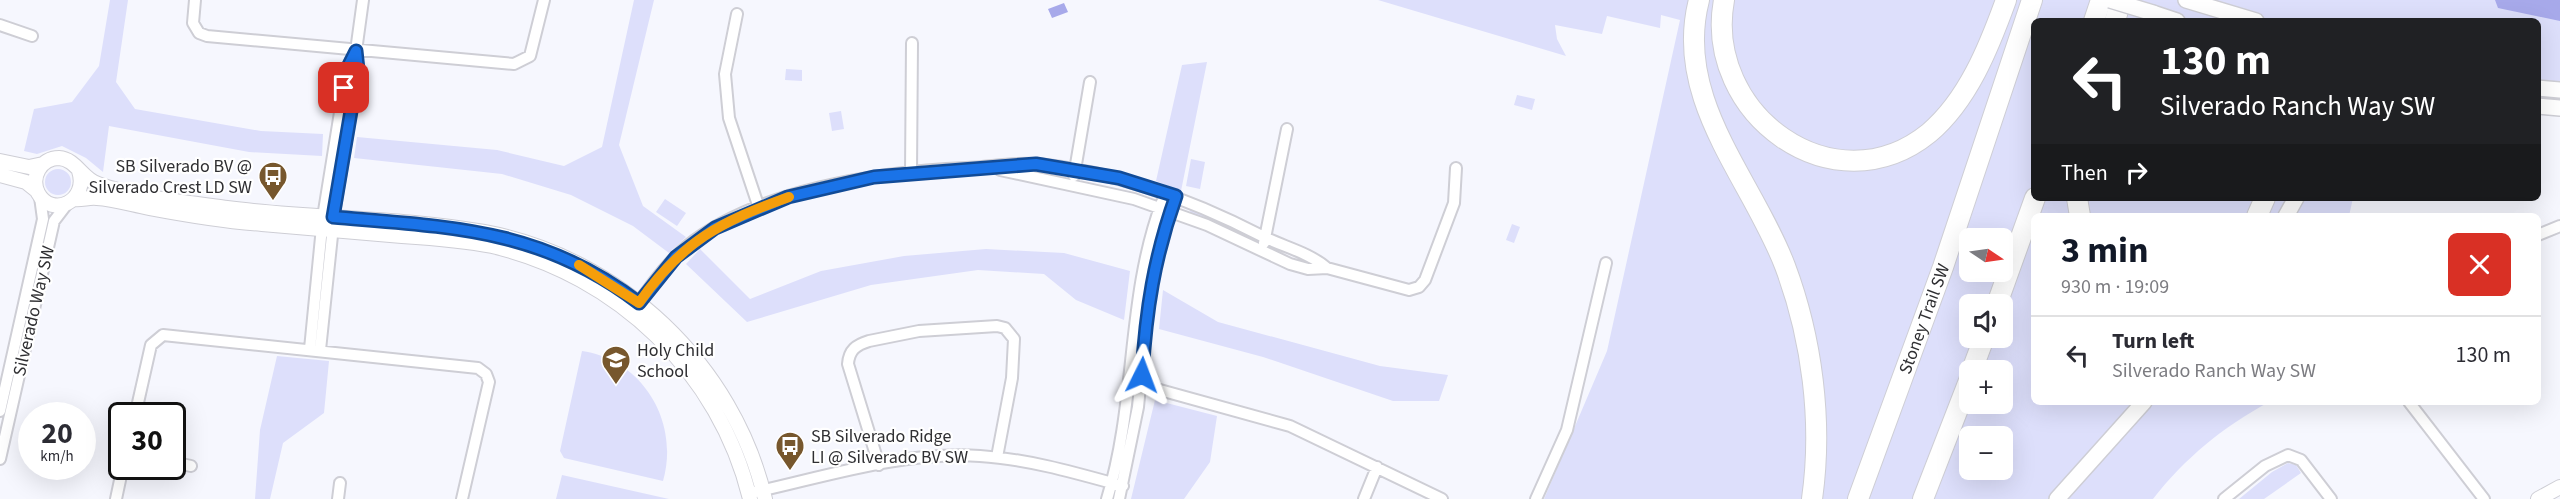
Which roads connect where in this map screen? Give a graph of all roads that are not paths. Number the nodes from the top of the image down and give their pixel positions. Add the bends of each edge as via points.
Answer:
1 (195, 0) edge
2 (363, 0) edge
3 (544, 0) edge
4 (1699, 0) edge
5 (1724, 0) edge
6 (2006, 0) edge
7 (2032, 0) edge
8 (2101, 0) edge
9 (2109, 0) edge
10 (2121, 0) edge
11 (2187, 0) edge
12 (737, 14) dead end
13 (2095, 18) edge
14 (2116, 18) edge
15 (2168, 18) edge
16 (2246, 18) edge
17 (0, 25) edge
18 (32, 36) dead end
19 (912, 43) dead end
20 (356, 51) junction
21 (1090, 82) dead end
22 (2541, 88) edge
23 (2560, 90) edge
24 (2541, 106) edge
25 (2560, 108) edge
26 (1287, 129) dead end
27 (0, 161) edge
28 (43, 164) junction
29 (988, 168) junction
30 (1456, 168) dead end
31 (1075, 170) junction
32 (79, 171) junction
33 (910, 172) junction
34 (0, 175) edge
35 (1072, 185) junction
36 (38, 193) junction
37 (1171, 195) junction
38 (71, 201) junction
39 (2034, 201) edge
40 (759, 208) junction
41 (1165, 209) junction
42 (327, 223) junction
43 (2560, 226) edge
44 (2541, 234) edge
45 (1265, 237) junction
46 (1262, 252) junction
47 (1606, 263) dead end
48 (1327, 268) junction
49 (2003, 294) edge
50 (635, 308) junction
51 (315, 350) junction
52 (1136, 383) junction
53 (138, 402) edge
54 (2141, 405) edge
55 (2411, 405) edge
56 (1959, 406) edge
57 (0, 411) edge
58 (1967, 414) edge
59 (997, 457) junction
60 (0, 459) edge
61 (186, 465) edge
62 (879, 465) junction
63 (191, 466) dead end
64 (1377, 467) junction
65 (120, 480) edge
66 (340, 483) dead end
67 (1117, 485) junction
68 (2560, 487) edge
69 (764, 495) edge
70 (749, 496) edge
71 (116, 499) edge
72 (338, 499) edge
73 (462, 499) edge
74 (1107, 499) edge
75 (1119, 499) edge
76 (1364, 499) edge
77 (1442, 499) edge
78 (1536, 499) edge
79 (1812, 499) edge
80 (1858, 499) edge
81 (1923, 499) edge
82 (1938, 499) edge
83 (2057, 499) edge
84 (2224, 499) edge
85 (2331, 499) edge
86 (2484, 499) edge
87 (2538, 499) edge

1 - 20 street via 193,23 203,34
2 - 20 street
3 - 20 street via 533,49 521,63
4 - 79 highway via 1694,33 1701,92 1725,150 1785,267 1804,334 1814,398 1816,457
5 - 6 highway via 1726,61 1732,79 1758,118 1775,135 1799,148 1827,157 1861,160 1903,149 1942,121 1976,70
7 - 80 highway, Stoney Trail SW via 1947,257
8 - 13 highway
9 - 15 main road, bridge
10 - 14 highway
11 - 16 main road
12 - 40 street via 725,74 729,118
17 - 18 street
19 - 33 street
20 - 42 street via 358,70
21 - 31 street
22 - 23 main road
24 - 25 main road
26 - 45 street
27 - 28 street via 29,167
28 - 32 street via 60,158
28 - 36 street via 36,174
29 - 31 street via 1036,164
29 - 33 street
29 - 35 street
30 - 48 street via 1452,209 1419,287 1403,289
31 - 35 street
31 - 37 street via 1119,178
32 - 38 street via 82,186
32 - 42 street via 98,184 155,196
33 - 40 street via 826,186
34 - 36 street via 26,182
35 - 41 street
36 - 38 street via 53,205
36 - 57 street, Silverado Way SW via 43,219
37 - 41 street
37 - 45 street
38 - 42 street via 95,197 225,220
38 - 60 street, Silverado Way SW via 54,221
39 - 49 highway
40 - 50 street via 715,228 687,247
41 - 46 street
41 - 52 street via 1140,278
42 - 50 street via 508,250 576,277
42 - 51 street
43 - 44 street
45 - 46 street
45 - 48 street via 1312,256
46 - 48 street via 1308,269
47 - 78 street via 1567,430
50 - 69 street via 670,329 713,381 742,433
50 - 70 street via 712,406
51 - 53 street via 163,335 151,345
51 - 73 street via 478,368 486,374 489,382
52 - 64 street via 1290,426
52 - 67 street
54 - 83 main road
55 - 86 street
56 - 81 highway
58 - 82 highway
59 - 62 street via 946,455
59 - 62 street via 1012,378 1014,339 1005,328 997,326 948,328 869,341 858,344 851,352 848,364
59 - 67 street
61 - 63 street
62 - 69 street
64 - 76 street
64 - 77 street
65 - 71 street
66 - 72 street
67 - 74 street
67 - 75 street
68 - 87 street
69 - 70 street
84 - 85 street via 2265,466 2288,455 2301,460

